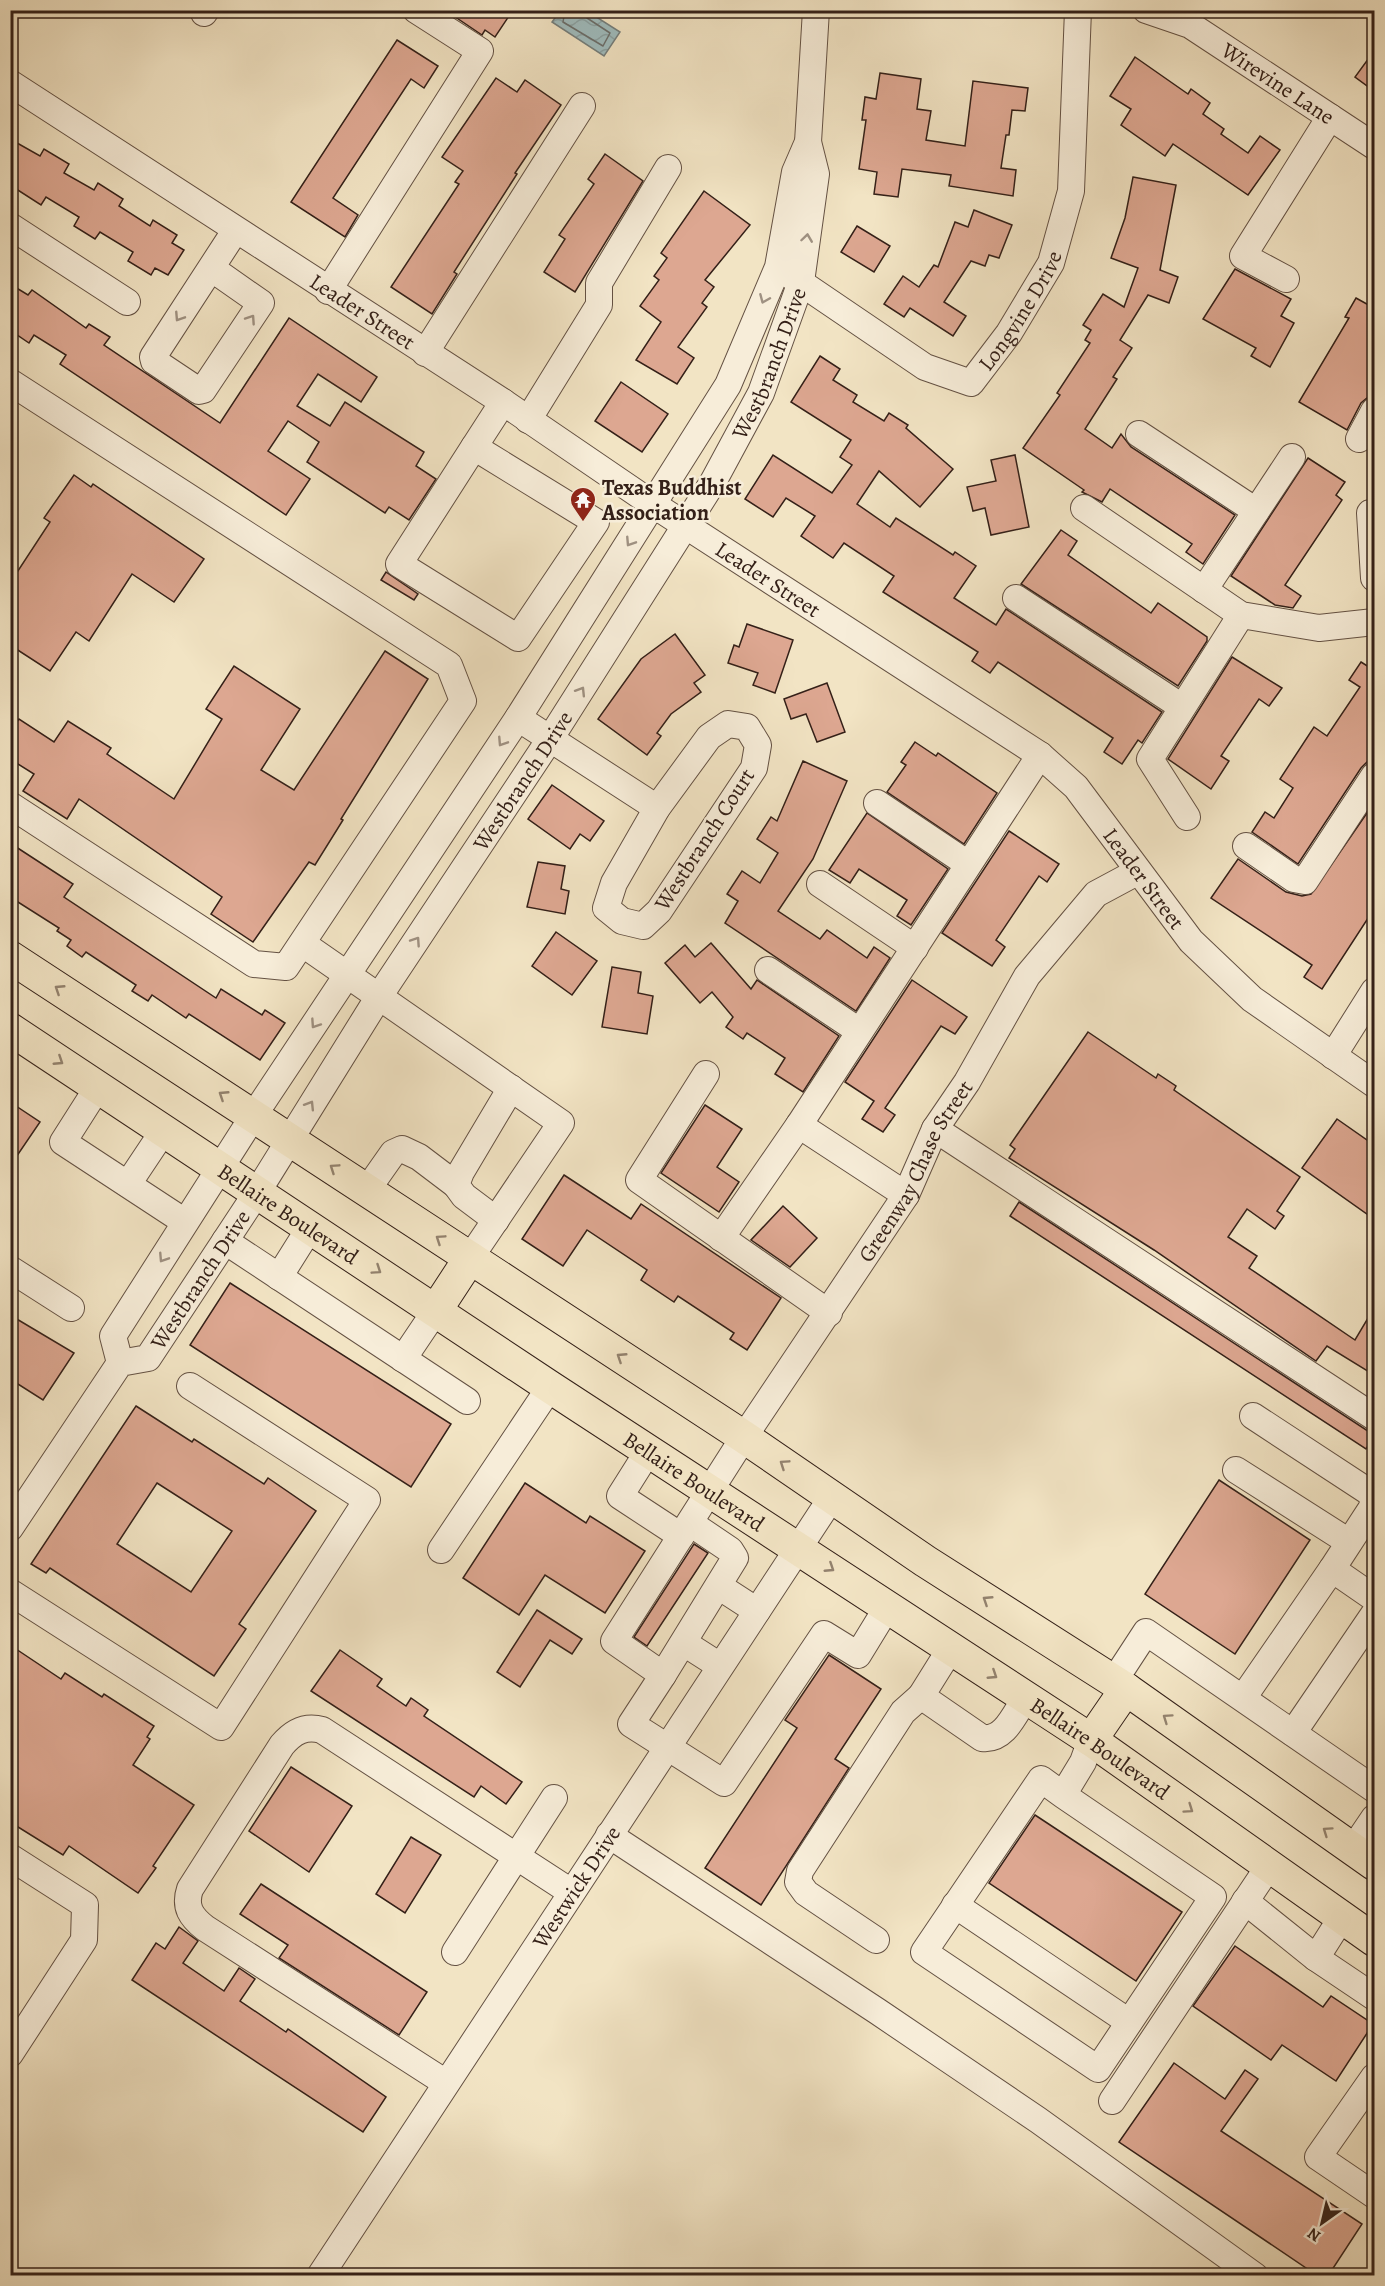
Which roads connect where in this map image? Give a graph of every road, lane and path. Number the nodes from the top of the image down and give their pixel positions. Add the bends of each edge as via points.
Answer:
1 (416, 10) edge
2 (816, 10) edge
3 (1078, 10) edge
4 (1146, 10) edge
5 (10, 83) edge
6 (582, 106) dead end
7 (1330, 117) junction
8 (808, 142) junction
9 (1374, 146) edge
10 (668, 168) dead end
11 (10, 226) edge
12 (235, 231) junction
13 (778, 267) junction
14 (211, 268) junction
15 (1286, 279) dead end
16 (801, 282) junction
17 (328, 291) junction
18 (127, 302) dead end
19 (425, 353) junction
20 (10, 382) edge
21 (503, 402) junction
22 (1374, 411) edge
23 (528, 420) junction
24 (1139, 434) dead end
25 (1359, 439) dead end
26 (474, 447) junction
27 (1292, 457) dead end
28 (654, 505) junction
29 (1084, 508) dead end
30 (1256, 511) junction
31 (1370, 513) dead end
32 (685, 525) junction
33 (1374, 578) edge
34 (1204, 590) junction
35 (1016, 598) dead end
36 (1240, 615) junction
37 (1374, 622) edge
38 (1182, 707) junction
39 (518, 718) junction
40 (550, 740) junction
41 (1040, 755) junction
42 (1374, 776) edge
43 (877, 803) dead end
44 (10, 805) edge
45 (657, 808) junction
46 (1187, 817) dead end
47 (1246, 846) dead end
48 (968, 864) junction
49 (1137, 872) junction
50 (820, 884) dead end
51 (303, 944) junction
52 (915, 948) junction
53 (10, 957) edge
54 (768, 970) dead end
55 (348, 975) junction
56 (1374, 991) edge
57 (378, 998) junction
58 (10, 1029) edge
59 (859, 1031) junction
60 (1333, 1056) junction
61 (706, 1074) dead end
62 (1374, 1084) edge
63 (98, 1087) junction
64 (511, 1089) junction
65 (254, 1115) junction
66 (799, 1125) junction
67 (934, 1129) junction
68 (164, 1130) junction
69 (289, 1138) junction
70 (220, 1167) junction
71 (128, 1184) junction
72 (456, 1185) junction
73 (367, 1190) junction
74 (258, 1191) junction
75 (906, 1195) junction
76 (496, 1220) junction
77 (185, 1222) junction
78 (311, 1226) junction
79 (721, 1238) junction
80 (225, 1241) junction
81 (470, 1258) junction
82 (10, 1269) edge
83 (279, 1276) junction
84 (71, 1308) dead end
85 (436, 1310) junction
86 (829, 1313) junction
87 (403, 1359) junction
88 (120, 1363) junction
89 (190, 1386) dead end
90 (550, 1387) junction
91 (467, 1401) dead end
92 (1253, 1416) dead end
93 (1374, 1417) edge
94 (744, 1437) junction
95 (649, 1450) junction
96 (1236, 1470) dead end
97 (711, 1490) junction
98 (832, 1497) junction
99 (10, 1528) edge
100 (686, 1530) junction
101 (1349, 1542) junction
102 (798, 1547) junction
103 (441, 1550) dead end
104 (1332, 1569) junction
105 (720, 1587) junction
106 (10, 1592) edge
107 (1374, 1598) edge
108 (888, 1606) junction
109 (757, 1611) junction
110 (1374, 1614) edge
111 (684, 1642) junction
112 (951, 1648) junction
113 (720, 1666) junction
114 (663, 1676) junction
115 (1120, 1685) junction
116 (921, 1696) junction
117 (1026, 1697) junction
118 (1243, 1698) junction
119 (1293, 1733) junction
120 (1091, 1740) junction
121 (666, 1748) junction
122 (1374, 1789) edge
123 (1063, 1795) junction
124 (554, 1798) dead end
125 (1374, 1818) edge
126 (609, 1834) junction
127 (517, 1856) junction
128 (10, 1857) edge
129 (1364, 1857) edge
130 (1269, 1866) junction
131 (571, 1892) junction
132 (1245, 1901) junction
133 (955, 1905) junction
134 (1342, 1917) junction
135 (876, 1940) dead end
136 (1374, 1940) edge
137 (455, 1952) dead end
138 (1316, 1958) junction
139 (1374, 1997) edge
140 (1129, 2022) junction
141 (10, 2054) edge
142 (1374, 2077) edge
143 (446, 2083) junction
144 (1112, 2101) dead end
145 (1374, 2195) edge
146 (320, 2276) edge
147 (1255, 2276) edge

1 - 17 street via 480,51
2 - 8 street, Westbranch Drive
3 - 16 street, Longvine Drive via 1071,191 1051,263 1009,333 971,383 925,367
4 - 7 street, Wirevine Lane via 1190,25
5 - 12 street, Leader Street
6 - 19 street
7 - 9 street, Wirevine Lane
7 - 15 street via 1242,256
8 - 13 street, Westbranch Drive via 795,172
16 -> 8 street, Westbranch Drive via 816,174
10 - 23 street via 599,283 599,305
11 - 18 street
12 - 14 street
12 - 17 street, Leader Street
13 - 16 street, Longvine Drive
13 -> 28 street, Westbranch Drive via 728,385
14 -> 14 street via 153,357 199,391 261,303
16 - 32 street, Westbranch Drive via 761,393
17 - 19 street, Leader Street
19 - 21 street, Leader Street
20 - 51 street via 449,666 463,701
21 - 23 street, Leader Street
21 - 26 street
22 - 25 street
23 - 28 street, Leader Street
24 - 30 street
26 - 26 street via 399,564 518,638 596,522
27 - 30 street
28 - 32 street, Leader Street
28 -> 39 street, Westbranch Drive
29 - 34 street
30 - 34 street
31 - 33 street
40 -> 32 street, Westbranch Drive
32 - 41 street, Leader Street
34 - 36 street
35 - 38 street
36 - 37 street via 1319,628
36 - 38 street
38 - 46 street via 1150,759
39 - 40 street
39 -> 55 street, Westbranch Drive
40 - 45 street
57 -> 40 street, Westbranch Drive
41 - 48 street
41 - 49 street, Leader Street via 1076,787 1114,834
42 - 47 street via 1305,881 1294,879
43 - 48 street
44 - 51 street via 254,964 286,968
45 - 45 street, Westbranch Court via 614,884 606,908 622,921 643,926 659,911 754,768 758,745 747,727 728,724 709,736
48 - 52 street
49 - 60 street, Leader Street via 1191,942 1252,999
49 - 67 street, Greenway Chase Street via 1096,894 1027,976 967,1082
50 - 52 street
51 - 55 street
52 - 59 street
65 -> 53 main road
54 - 59 street
55 - 57 street
55 -> 65 street, Westbranch Drive
56 - 60 street
57 - 64 street
69 -> 57 street, Westbranch Drive
58 -> 63 main road, Bellaire Boulevard
59 - 66 street
60 - 62 street, Leader Street
61 - 79 street via 639,1180
63 - 68 main road, Bellaire Boulevard
63 - 71 street via 63,1142
64 - 72 street
64 - 76 street via 561,1123
65 - 69 main road
65 - 70 street, Westbranch Drive
66 - 75 street
66 - 79 street
67 - 75 street, Greenway Chase Street
67 - 93 street
68 - 70 main road, Bellaire Boulevard
68 - 71 street
73 -> 69 main road
69 - 74 street, Westbranch Drive
70 - 74 main road, Bellaire Boulevard
70 - 77 street, Westbranch Drive
71 - 77 street
72 - 73 street via 402,1149 393,1153
72 - 76 street via 464,1196
81 -> 73 main road
74 - 78 main road, Bellaire Boulevard
74 - 80 street, Westbranch Drive
75 - 86 street, Greenway Chase Street
76 - 81 street
77 -> 88 street, Westbranch Drive via 113,1336
78 - 83 street
78 -> 85 main road, Bellaire Boulevard
79 - 86 street
80 - 83 street
80 - 88 street, Westbranch Drive via 148,1358
81 - 85 main road
94 -> 81 main road
82 - 84 street
83 - 87 street
85 - 87 street
85 - 90 main road, Bellaire Boulevard
86 - 94 street, Greenway Chase Street
87 - 91 street
88 - 99 street
89 - 106 street via 367,1500 221,1727
90 - 95 main road, Bellaire Boulevard
90 - 103 street
92 - 101 street via 1371,1494 1374,1506
94 - 97 street, Greenway Chase Street
98 -> 94 main road
95 - 97 main road, Bellaire Boulevard
95 - 100 street via 620,1496
96 - 101 street
97 - 100 street, Greenway Chase Street
97 - 102 main road, Bellaire Boulevard
98 - 102 street, Westwick Drive
115 -> 98 main road
100 - 105 street via 734,1554 733,1565
100 - 114 street, Greenway Chase Street via 614,1641
101 - 104 street
102 -> 108 main road, Bellaire Boulevard
102 - 109 street, Westwick Drive
104 - 107 street
104 - 118 street
105 - 109 street
105 - 111 street
108 - 112 main road, Bellaire Boulevard
108 - 121 street via 858,1654 824,1634 724,1783
109 - 113 street, Westwick Drive
110 - 119 street
111 - 113 street
111 - 114 street
112 - 116 street
112 -> 117 main road, Bellaire Boulevard
113 - 121 street, Westwick Drive
114 - 121 street via 631,1724
115 - 118 street via 1146,1632
115 - 120 main road
129 -> 115 main road
116 - 117 street via 982,1738 992,1739 1002,1733
116 - 135 street via 903,1712 800,1871 798,1882 806,1893
117 - 120 main road, Bellaire Boulevard
118 - 119 street
119 - 122 street
120 - 123 street
120 -> 130 main road, Bellaire Boulevard
121 - 126 street, Westwick Drive
123 - 133 street via 1041,1779
123 - 140 street via 1213,1897
124 - 127 street
125 - 129 street
126 - 131 street, Westwick Drive
126 - 147 street via 981,2082
127 - 131 street
127 - 137 street
127 - 143 street via 322,1730 306,1728 282,1745 188,1896 189,1912 205,1928
128 - 141 street via 85,1905 84,1940
130 - 132 street
130 - 134 main road, Bellaire Boulevard
131 - 143 street, Westwick Drive
132 - 138 street
132 - 144 street
133 - 140 street
133 - 140 street via 924,1952 1098,2069
134 - 136 main road, Bellaire Boulevard
134 - 138 street
138 - 139 street
142 - 145 street via 1318,2157
143 - 146 street, Westwick Drive

